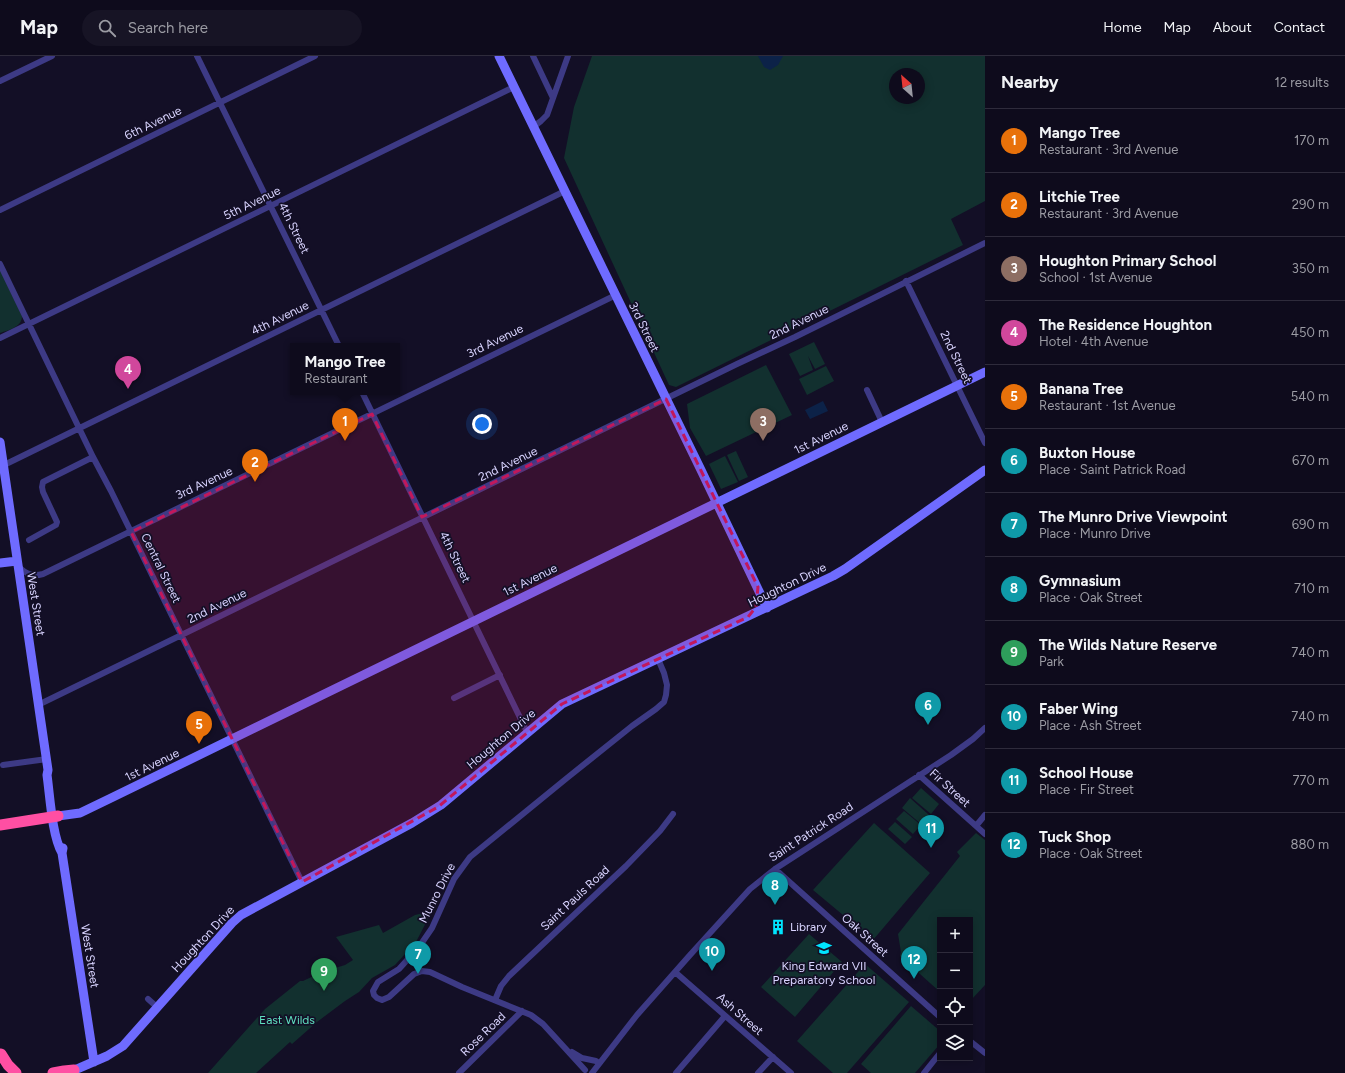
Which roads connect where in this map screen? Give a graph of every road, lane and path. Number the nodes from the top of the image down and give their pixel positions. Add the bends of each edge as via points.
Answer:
1 (52, 56) edge
2 (197, 56) edge
3 (315, 56) edge
4 (499, 56) edge
5 (533, 56) edge
6 (568, 56) edge
7 (0, 81) edge
8 (514, 87) junction
9 (553, 98) junction
10 (220, 102) junction
11 (533, 127) junction
12 (565, 191) junction
13 (271, 206) junction
14 (0, 210) edge
15 (985, 243) edge
16 (0, 264) edge
17 (906, 281) junction
18 (616, 295) junction
19 (321, 310) junction
20 (29, 324) junction
21 (0, 338) edge
22 (338, 343) edge
23 (985, 372) edge
24 (957, 385) junction
25 (867, 390) dead end
26 (363, 395) edge
27 (666, 399) junction
28 (372, 414) junction
29 (882, 422) junction
30 (80, 428) junction
31 (0, 442) edge
32 (985, 443) edge
33 (93, 457) junction
34 (4, 465) junction
35 (985, 470) edge
36 (717, 502) junction
37 (422, 517) junction
38 (131, 532) junction
39 (29, 540) dead end
40 (0, 558) edge
41 (17, 561) junction
42 (0, 563) edge
43 (758, 587) junction
44 (767, 608) junction
45 (748, 617) junction
46 (474, 621) junction
47 (181, 636) junction
48 (658, 659) junction
49 (500, 675) junction
50 (454, 698) dead end
51 (40, 704) junction
52 (985, 728) edge
53 (527, 732) junction
54 (232, 739) junction
55 (47, 759) junction
56 (3, 765) dead end
57 (919, 775) junction
58 (55, 814) junction
59 (673, 814) dead end
60 (985, 815) edge
61 (0, 819) edge
62 (0, 826) edge
63 (976, 826) junction
64 (985, 834) edge
65 (775, 869) junction
66 (302, 882) junction
67 (675, 972) junction
68 (148, 999) dead end
69 (496, 1000) junction
70 (157, 1007) junction
71 (522, 1011) junction
72 (937, 1014) edge
73 (725, 1016) junction
74 (973, 1044) edge
75 (562, 1046) junction
76 (607, 1052) junction
77 (1, 1053) edge
78 (985, 1054) edge
79 (773, 1057) junction
80 (937, 1057) edge
81 (596, 1061) junction
82 (94, 1062) junction
83 (71, 1072) edge
84 (587, 1072) edge
85 (8, 1073) edge
86 (16, 1073) edge
87 (53, 1073) edge
88 (459, 1073) edge
89 (676, 1073) edge
90 (758, 1073) edge
91 (791, 1073) edge
92 (924, 1073) edge

1 - 7 street
2 - 10 street, 4th Street
3 - 10 street, 6th Avenue
4 - 8 street, 3rd Street
5 - 9 street
6 - 9 street
8 - 11 street, 3rd Street
8 - 13 street, 5th Avenue
9 - 11 street via 545,118
10 - 13 street, 4th Street
10 - 14 street, 6th Avenue
11 - 12 street, 3rd Street
12 - 18 street, 3rd Street
12 - 19 street, 4th Avenue
13 - 19 street, 4th Street
13 - 20 street, 5th Avenue
15 - 17 street, 2nd Avenue
16 - 20 street, Central Street
17 - 24 street, 2nd Street
17 - 27 street, 2nd Avenue
18 - 27 street, 3rd Street
18 - 28 street, 3rd Avenue
19 - 22 street, 4th Street
19 - 30 street, 4th Avenue
20 - 21 street, 5th Avenue
20 - 30 street, Central Street
23 - 24 street, 1st Avenue
24 - 29 street, 1st Avenue
24 - 32 street, 2nd Street
25 - 29 street
26 - 28 street, 4th Street
27 - 36 street, 3rd Street
27 - 37 street, 2nd Avenue
28 - 37 street, 4th Street
28 - 38 street, 3rd Avenue via 175,508
29 - 36 street, 1st Avenue
30 - 33 street, Central Street
30 - 34 street, 4th Avenue
31 - 34 street, West Street
33 - 38 street, Central Street
33 - 39 street via 43,482 43,492 57,522
34 - 41 street, West Street
35 - 44 street, Houghton Drive via 845,569
36 - 43 street, 3rd Street
36 - 46 street, 1st Avenue
37 - 46 street, 4th Street
37 - 47 street, 2nd Avenue
38 - 41 street, 3rd Avenue via 38,575 30,575
38 - 47 street, Central Street
40 - 41 street
41 - 42 street
41 - 51 street, West Street
43 - 44 street, 3rd Street
43 - 45 street via 758,603
44 - 45 street, Houghton Drive
45 - 48 street, Houghton Drive
46 - 49 street, 4th Street
46 - 54 street, 1st Avenue
47 - 51 street, 2nd Avenue
47 - 54 street, Central Street
48 - 53 street, Houghton Drive via 562,704
48 - 69 street, Munro Drive via 667,685 664,702 470,857 454,879 432,928 419,947 403,966 378,982 373,991 377,998 384,999 392,995 411,975 427,971
49 - 50 street
49 - 53 street, 4th Street
51 - 55 street, West Street
52 - 57 street, Saint Patrick Road via 965,745
53 - 66 street, Houghton Drive via 438,807
54 - 58 street, 1st Avenue via 84,810 79,808
54 - 66 street, Central Street
55 - 56 street
55 - 58 street, West Street via 47,775
57 - 63 street, Fir Street
57 - 65 street, Saint Patrick Road
58 - 61 highway
58 - 62 highway
58 - 82 street, West Street via 63,845 62,853
59 - 69 street, Saint Pauls Road via 626,866 509,976 501,986
60 - 63 street
63 - 64 street, Fir Street
65 - 67 street, Saint Patrick Road via 750,889
65 - 72 street, Oak Street
66 - 70 street, Houghton Drive via 238,917
67 - 73 street, Ash Street
67 - 76 street, Saint Patrick Road
68 - 70 street
69 - 71 street, Munro Drive
70 - 82 street, Houghton Drive via 123,1046
71 - 75 street, Munro Drive via 543,1024
71 - 88 street, Rose Road
73 - 79 street, Ash Street
73 - 89 street
74 - 78 street
75 - 81 street
75 - 84 street, Munro Drive
76 - 81 street, Saint Patrick Road
76 - 84 street, Saint Patrick Road via 605,1057
77 - 85 highway
77 - 86 highway
79 - 90 street
79 - 91 street, Ash Street
80 - 92 street
81 - 84 street, Saint Patrick Road
82 - 83 street, Houghton Drive
83 - 87 highway

